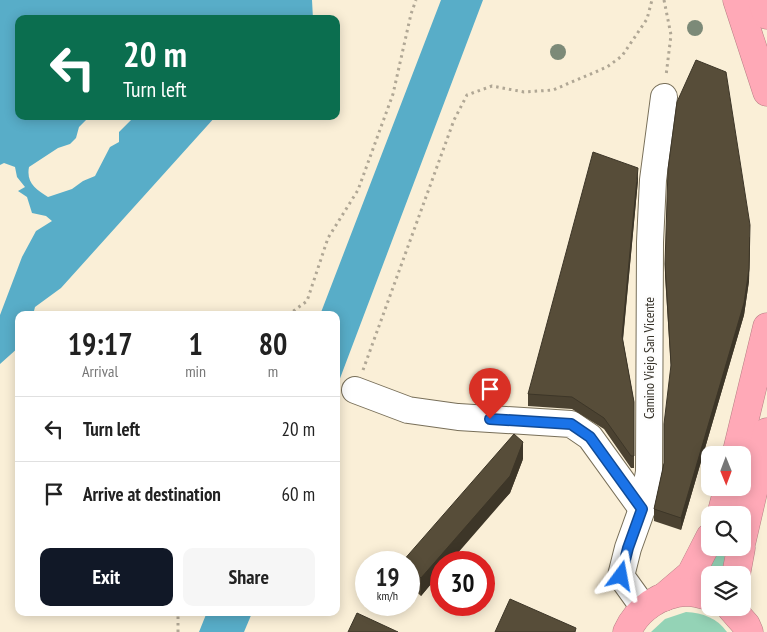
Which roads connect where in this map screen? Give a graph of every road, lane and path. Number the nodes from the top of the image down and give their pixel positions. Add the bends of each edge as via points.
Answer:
1 (416, 0) edge
2 (652, 0) edge
3 (664, 0) edge
4 (737, 0) edge
5 (762, 0) edge
6 (767, 15) edge
7 (767, 92) edge
8 (664, 97) joint
9 (293, 311) edge
10 (767, 327) edge
11 (355, 390) joint
12 (767, 432) edge
13 (738, 446) edge
14 (750, 506) edge
15 (642, 509) junction
16 (701, 555) edge
17 (701, 594) edge
18 (654, 603) junction
19 (178, 616) edge
20 (178, 632) edge
21 (627, 632) edge

1 - 9 path via 393,94 358,190 328,238 307,301
2 - 11 path via 647,19 622,56 607,67 553,90 524,92 492,86 467,95 454,120
3 - 8 path via 671,36
4 - 7 highway
5 - 6 highway
8 - 15 street, Camino Viejo San Vicente via 650,242 649,472
10 - 13 highway
11 - 15 street via 408,410 458,417 571,424 590,437
12 - 14 highway
15 - 18 street, Camino Viejo San Vicente via 621,576
16 - 18 highway via 691,574
17 - 18 highway via 687,592
18 - 21 highway via 631,624
19 - 20 path

